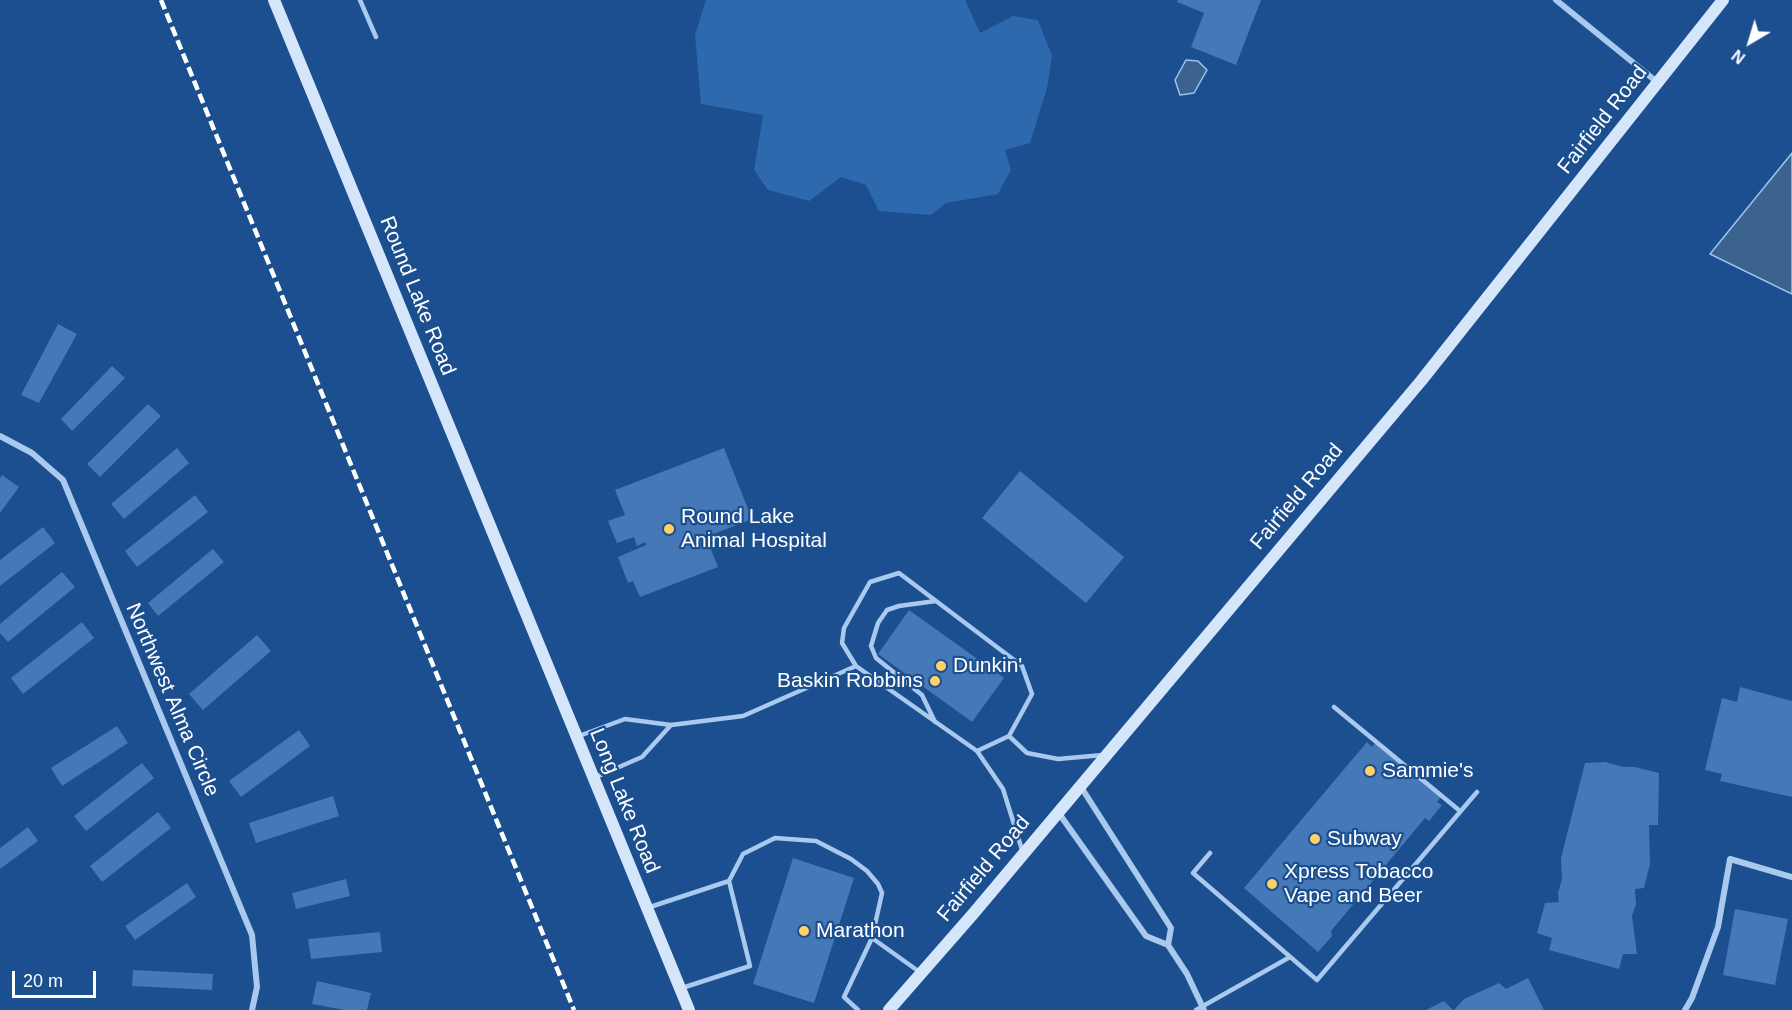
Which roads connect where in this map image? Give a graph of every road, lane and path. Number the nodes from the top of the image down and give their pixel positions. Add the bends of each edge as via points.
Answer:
1 (274, 0) edge
2 (360, 0) edge
3 (1556, 0) edge
4 (1723, 0) edge
5 (376, 37) dead end
6 (1658, 83) junction
7 (0, 436) edge
8 (936, 601) junction
9 (524, 607) joint
10 (856, 666) junction
11 (1334, 707) dead end
12 (936, 724) junction
13 (670, 725) junction
14 (1009, 736) junction
15 (577, 737) junction
16 (977, 751) junction
17 (1107, 755) junction
18 (594, 778) junction
19 (1080, 786) junction
20 (1477, 792) dead end
21 (1460, 811) junction
22 (1059, 812) junction
23 (1210, 853) dead end
24 (1023, 854) junction
25 (1792, 877) edge
26 (729, 881) junction
27 (647, 908) junction
28 (872, 938) junction
29 (1168, 945) junction
30 (1290, 957) junction
31 (921, 973) junction
32 (680, 989) junction
33 (1201, 1009) edge
34 (252, 1010) edge
35 (689, 1010) edge
36 (858, 1010) edge
37 (889, 1010) edge
38 (1685, 1010) edge

1 - 9 street, Round Lake Road
2 - 5 lane
3 - 6 street
4 - 6 street, Fairfield Road
6 - 17 street, Fairfield Road via 1420,381
7 - 34 street, Northwest Alma Circle via 32,453 63,480 252,935 257,987
8 - 10 lane via 899,573 870,582 844,628 842,643
8 - 12 lane via 887,610 871,646 876,658 922,695
8 - 14 lane via 1022,666 1032,694
9 - 15 street, Long Lake Road
10 - 12 lane
10 - 13 lane via 743,716
11 - 21 lane
12 - 16 lane
13 - 15 lane via 625,719
13 - 18 lane via 642,757
14 - 16 lane
14 - 17 lane via 1027,753 1058,759
15 - 18 street, Long Lake Road
16 - 24 lane via 1003,789
17 - 19 street, Fairfield Road
18 - 27 street, Long Lake Road
19 - 22 street, Fairfield Road
19 - 29 street via 1172,928
20 - 21 lane
21 - 30 lane via 1317,980
22 - 24 street, Fairfield Road
22 - 29 street via 1146,936
23 - 30 lane via 1193,873
24 - 31 street, Fairfield Road
25 - 38 street via 1730,859 1718,927
26 - 27 lane
26 - 28 lane via 743,854 775,838 816,842 851,859 878,884 882,893
26 - 32 lane via 750,966
27 - 32 street, Long Lake Road
28 - 31 lane
28 - 36 lane via 844,997
29 - 33 street via 1187,974
30 - 33 lane
31 - 37 street, Fairfield Road
32 - 35 street, Long Lake Road

